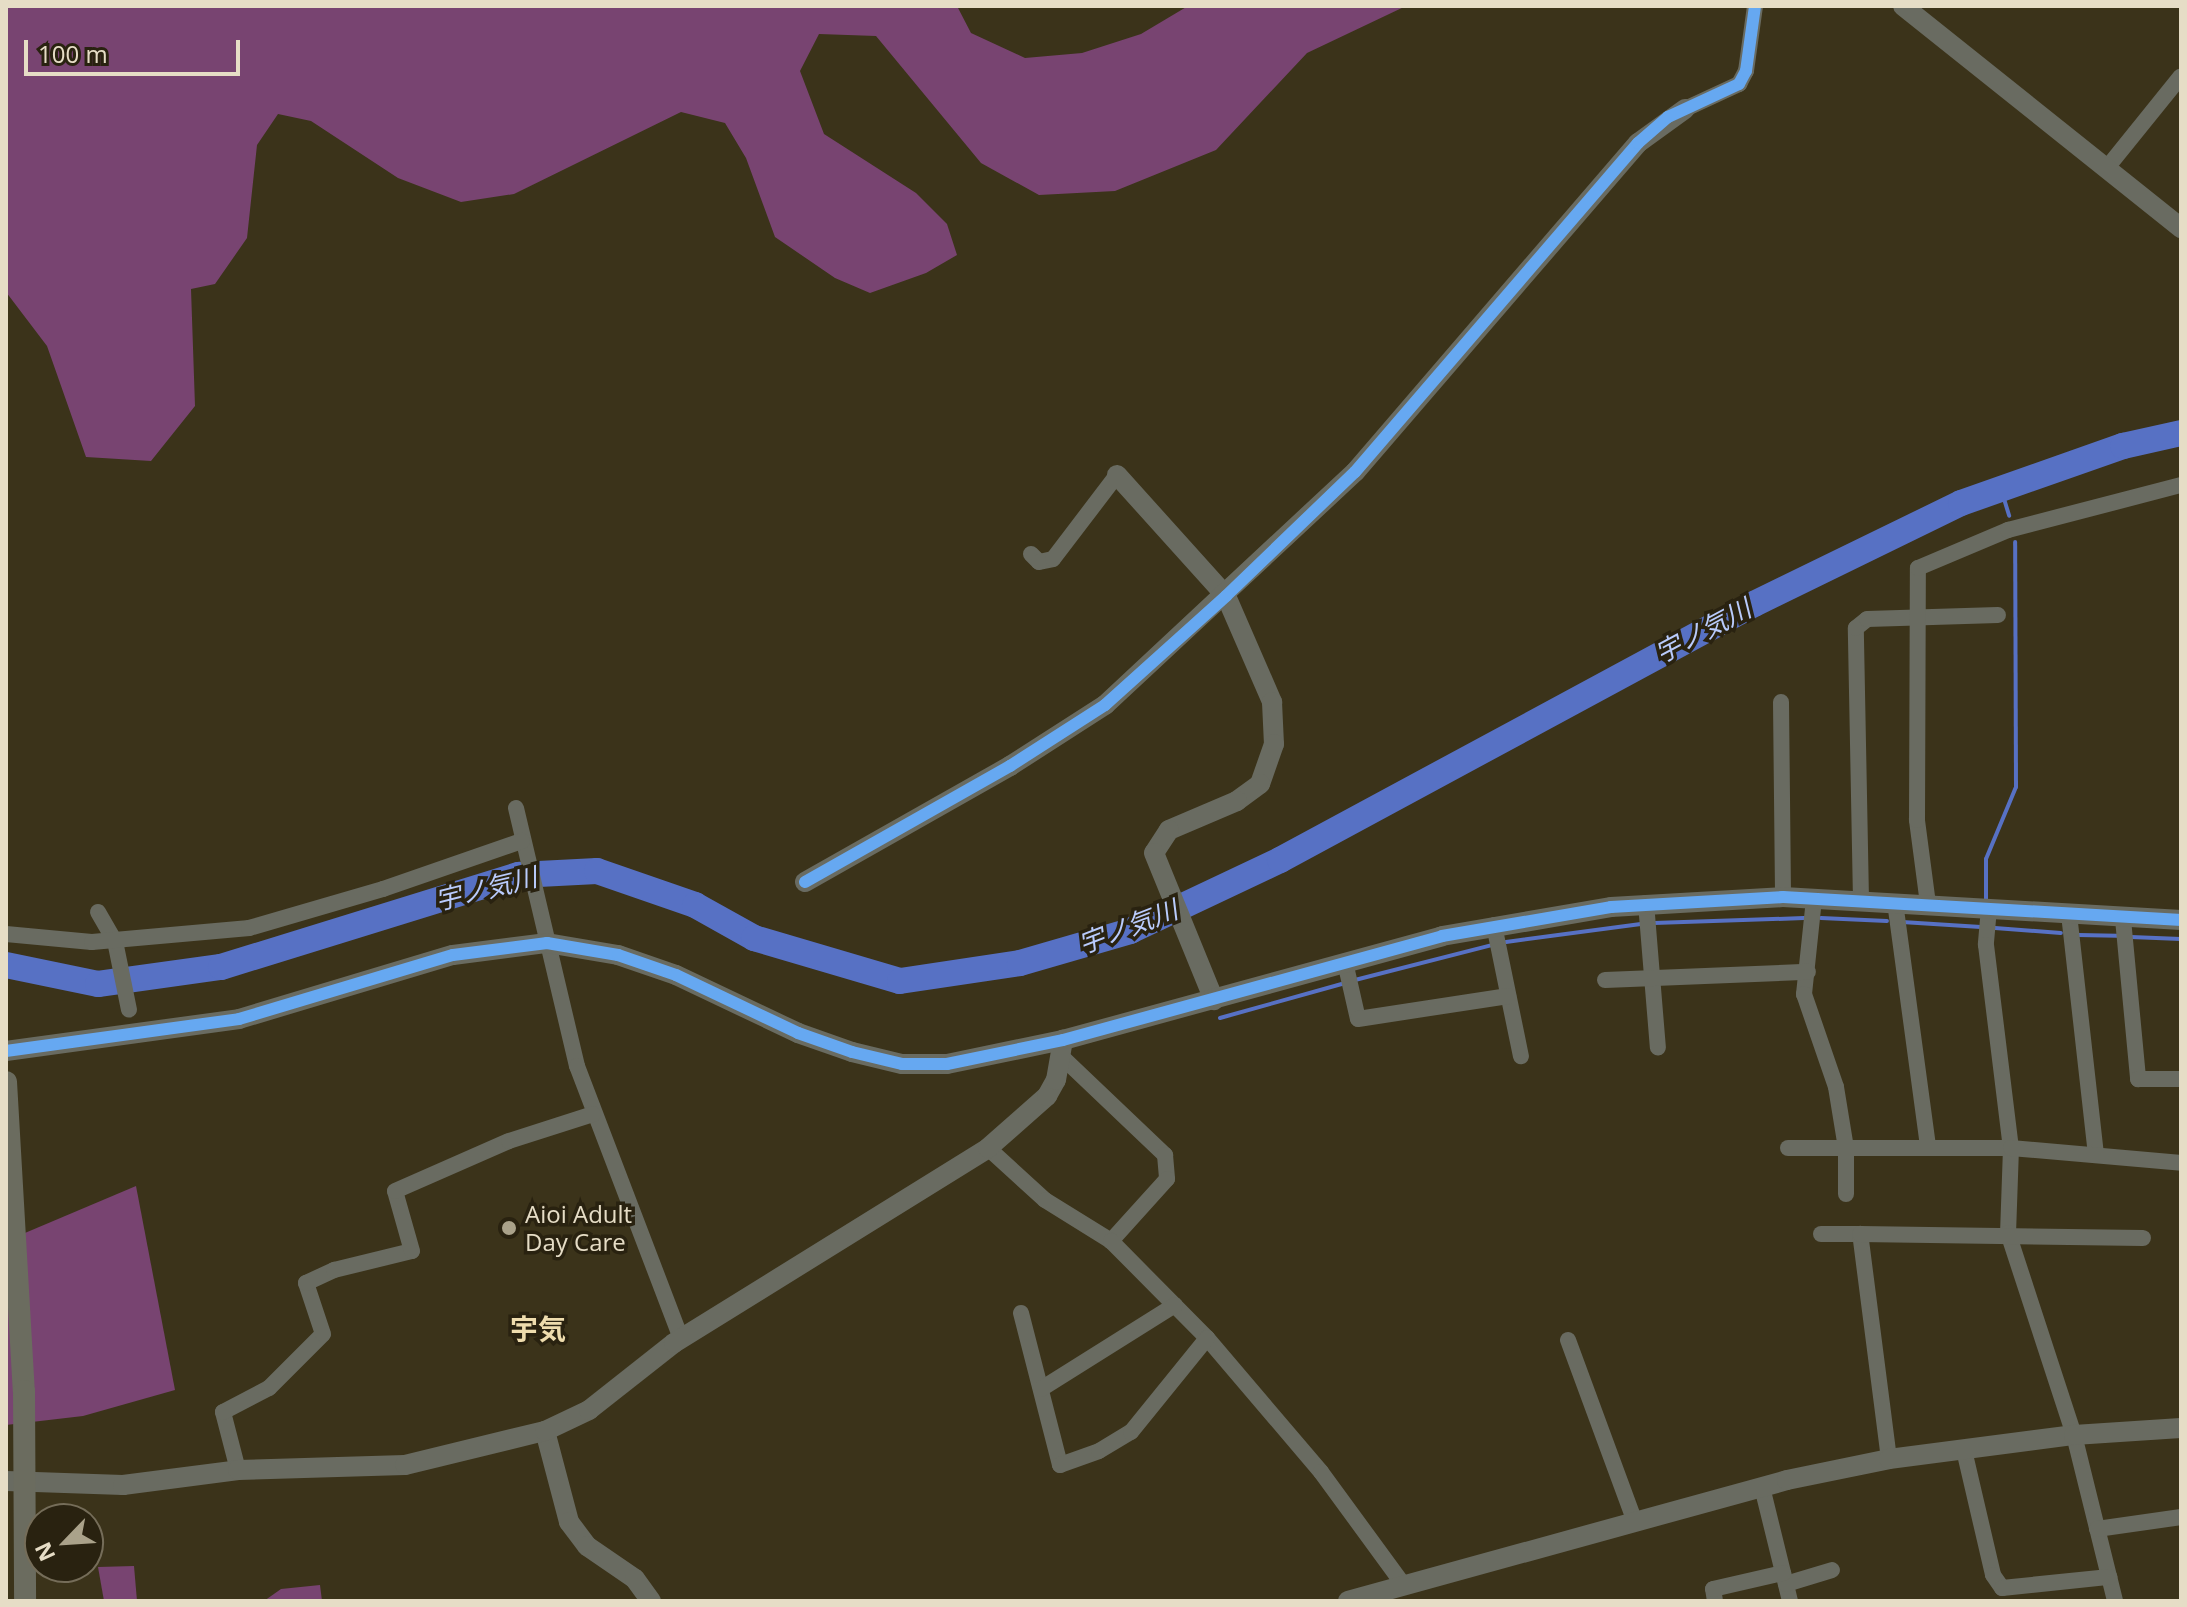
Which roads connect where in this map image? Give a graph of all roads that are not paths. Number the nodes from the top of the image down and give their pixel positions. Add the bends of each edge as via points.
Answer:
1 (1755, 6) edge
2 (1903, 6) edge
3 (2181, 76) edge
4 (1685, 109) joint
5 (2106, 169) junction
6 (2181, 228) edge
7 (1117, 475) joint
8 (2181, 485) edge
9 (1031, 554) dead end
10 (1226, 596) junction
11 (1998, 615) dead end
12 (1915, 618) junction
13 (1781, 702) dead end
14 (516, 808) dead end
15 (522, 844) junction
16 (805, 882) dead end
17 (1783, 897) junction
18 (1814, 899) junction
19 (1861, 900) junction
20 (1895, 902) junction
21 (1646, 903) junction
22 (1928, 904) junction
23 (1989, 908) junction
24 (98, 912) dead end
25 (2069, 914) junction
26 (2123, 919) junction
27 (2181, 920) edge
28 (1494, 925) junction
29 (6, 934) edge
30 (547, 943) junction
31 (116, 944) junction
32 (1345, 962) junction
33 (1808, 972) junction
34 (1652, 978) junction
35 (1605, 980) dead end
36 (1508, 996) junction
37 (1214, 1000) junction
38 (129, 1010) dead end
39 (1062, 1048) junction
40 (1658, 1048) dead end
41 (6, 1051) edge
42 (1521, 1056) dead end
43 (2181, 1079) edge
44 (6, 1082) edge
45 (593, 1114) junction
46 (1928, 1147) junction
47 (988, 1148) junction
48 (1788, 1148) dead end
49 (1846, 1148) junction
50 (2011, 1148) junction
51 (2096, 1154) junction
52 (2181, 1163) edge
53 (1846, 1194) dead end
54 (2008, 1233) junction
55 (1821, 1234) dead end
56 (1860, 1234) junction
57 (2143, 1238) dead end
58 (1111, 1241) junction
59 (1175, 1305) junction
60 (1021, 1313) dead end
61 (1207, 1338) junction
62 (681, 1339) junction
63 (1568, 1340) dead end
64 (1041, 1389) junction
65 (2181, 1428) edge
66 (545, 1431) junction
67 (2074, 1435) junction
68 (1964, 1450) junction
69 (1889, 1459) junction
70 (238, 1470) junction
71 (6, 1481) edge
72 (1762, 1487) junction
73 (2181, 1517) edge
74 (1635, 1522) junction
75 (2097, 1529) junction
76 (1832, 1570) dead end
77 (2109, 1577) junction
78 (1403, 1584) junction
79 (1786, 1586) edge
80 (25, 1601) edge
81 (651, 1601) edge
82 (1348, 1601) edge
83 (1715, 1601) edge
84 (2115, 1601) edge

1 - 4 street via 1746,71 1739,84
2 - 5 street
3 - 5 street
4 - 10 street via 1638,143 1355,472
5 - 6 street
7 - 9 street via 1053,559 1039,562
7 - 10 street
8 - 12 street via 2008,530 1918,568
10 - 16 street via 1105,705 1010,766
10 - 37 street via 1272,702 1274,744 1268,770 1249,794 1162,836 1154,853
11 - 12 street
12 - 19 street via 1867,619 1856,628
12 - 22 street via 1917,820
13 - 17 street
14 - 15 street
15 - 30 street
15 - 31 street via 249,928
17 - 18 street
17 - 21 street
18 - 19 street
18 - 33 street
19 - 20 street
20 - 22 street
20 - 46 street
21 - 28 street
21 - 34 street
22 - 23 street
23 - 25 street
23 - 50 street via 1986,945
24 - 31 street
25 - 26 street
25 - 51 street
26 - 27 street
26 - 43 street via 2138,1079
28 - 32 street
28 - 36 street
29 - 31 street
30 - 39 street via 618,955 676,975 798,1033 902,1064
30 - 41 street via 453,955 239,1019
30 - 45 street
31 - 38 street
32 - 36 street via 1358,1019
32 - 37 street
33 - 34 street
33 - 49 street via 1804,994 1836,1087
34 - 35 street
34 - 40 street
36 - 42 street
37 - 39 street
39 - 47 street via 1047,1096
39 - 58 street via 1165,1155 1167,1179
44 - 80 main road via 24,1391
45 - 62 street
45 - 70 street via 509,1141 395,1191 412,1251 334,1270 306,1283 323,1334 269,1388 223,1412
46 - 49 street
46 - 50 street
47 - 58 street via 1045,1200
47 - 62 street
48 - 49 street
49 - 53 street
50 - 51 street
50 - 54 street
51 - 52 street
54 - 56 street
54 - 57 street
54 - 67 street
55 - 56 street
56 - 69 street
58 - 59 street
59 - 61 street
59 - 64 street
60 - 64 street
61 - 64 street via 1131,1432 1060,1465
61 - 78 street via 1321,1472
62 - 66 street via 589,1410
63 - 74 street
65 - 67 street
66 - 70 street via 405,1465
66 - 81 street via 569,1522 587,1546 635,1579
67 - 68 street
67 - 75 street
68 - 69 street
68 - 77 street via 1993,1575 2002,1588
69 - 72 street
70 - 71 street via 123,1485
72 - 74 street
72 - 79 street
73 - 75 street
74 - 78 street
75 - 77 street
76 - 79 street
77 - 84 street
78 - 82 street
79 - 83 street via 1713,1589

